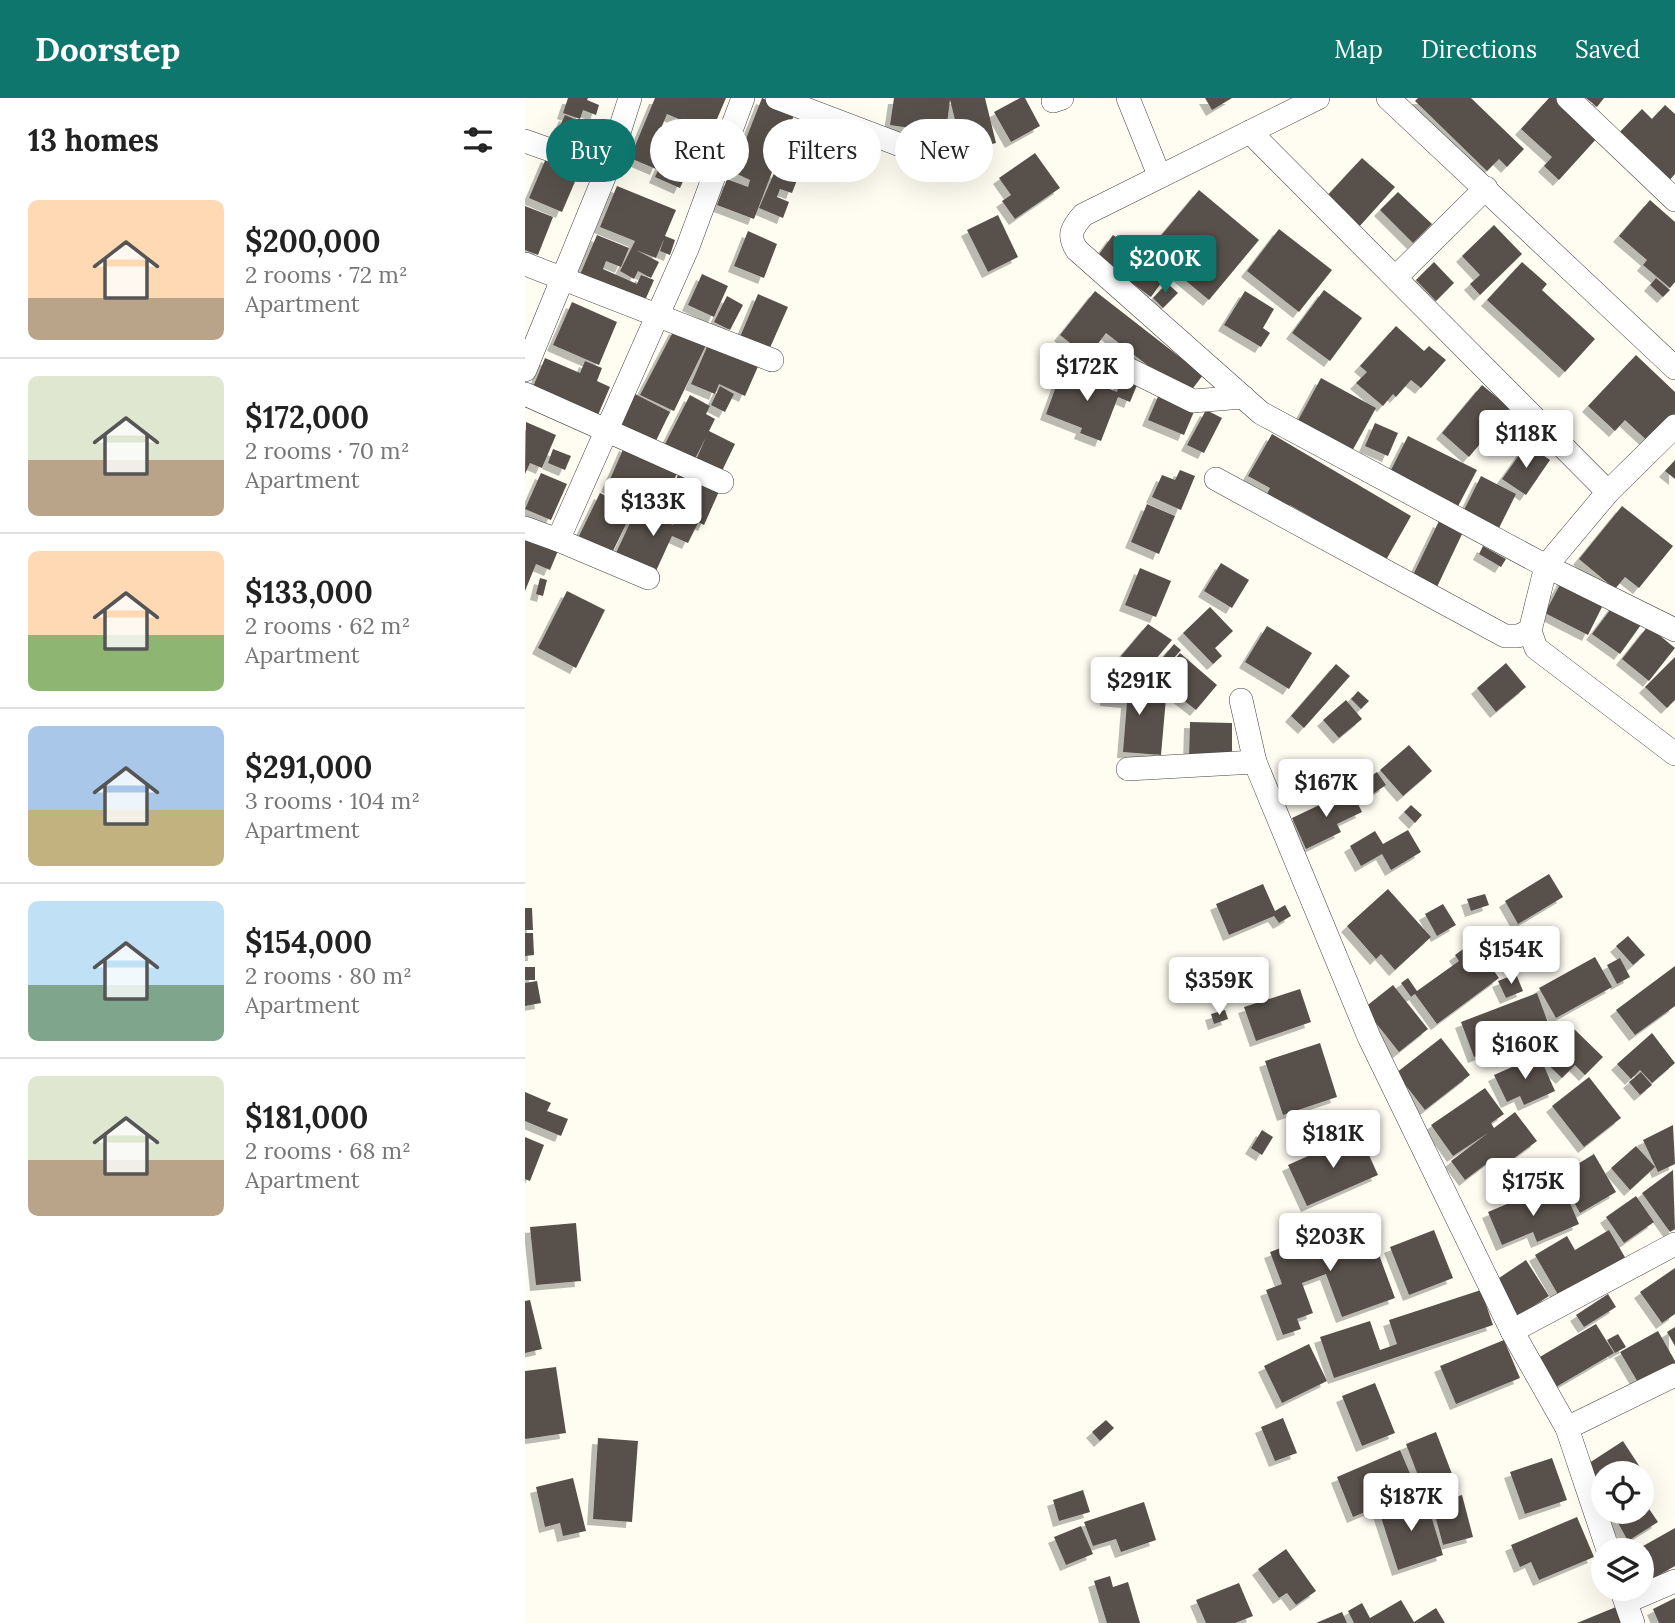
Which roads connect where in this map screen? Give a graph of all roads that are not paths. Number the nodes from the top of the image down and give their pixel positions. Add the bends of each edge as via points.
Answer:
1 (630, 98) edge
2 (743, 98) edge
3 (777, 98) edge
4 (1128, 98) edge
5 (1318, 98) edge
6 (1388, 98) edge
7 (1568, 98) edge
8 (623, 119) edge
9 (1250, 132) junction
10 (525, 141) edge
11 (895, 143) edge
12 (546, 148) edge
13 (1159, 175) junction
14 (602, 182) edge
15 (1486, 188) junction
16 (1675, 200) edge
17 (525, 264) edge
18 (1397, 276) junction
19 (561, 278) junction
20 (657, 315) junction
21 (1104, 357) dead end
22 (772, 360) dead end
23 (1675, 368) edge
24 (525, 370) edge
25 (525, 394) edge
26 (1243, 397) junction
27 (1675, 426) edge
28 (607, 430) junction
29 (1216, 479) dead end
30 (722, 482) dead end
31 (1608, 492) junction
32 (525, 528) edge
33 (558, 540) junction
34 (1546, 566) junction
35 (648, 578) dead end
36 (1675, 630) edge
37 (1530, 631) junction
38 (1241, 701) dead end
39 (1675, 754) edge
40 (1255, 762) junction
41 (1128, 769) dead end
42 (1675, 1244) edge
43 (1512, 1331) junction
44 (1675, 1375) edge
45 (1567, 1429) junction
46 (1604, 1538) edge
47 (1675, 1581) edge
48 (1627, 1605) edge

1 - 8 street
2 - 20 street via 687,249
3 - 11 street
4 - 13 street
5 - 9 street
6 - 15 street
7 - 16 street
9 - 13 street
9 - 18 street
10 - 12 street
13 - 26 street via 1083,215 1072,228 1071,240
14 - 19 street
15 - 18 street
15 - 23 street
17 - 19 street
18 - 31 street
19 - 20 street
19 - 24 street
20 - 22 street
20 - 28 street
21 - 26 street via 1193,401
25 - 28 street
26 - 34 street via 1261,413
27 - 31 street
28 - 30 street
28 - 33 street
29 - 37 street via 1505,636
31 - 34 street
32 - 33 street
33 - 35 street
34 - 36 street
34 - 37 street
37 - 39 street via 1536,648
38 - 40 street
40 - 41 street
40 - 43 street via 1369,1037
42 - 43 street
43 - 45 street
44 - 45 street
45 - 46 street
47 - 48 street

